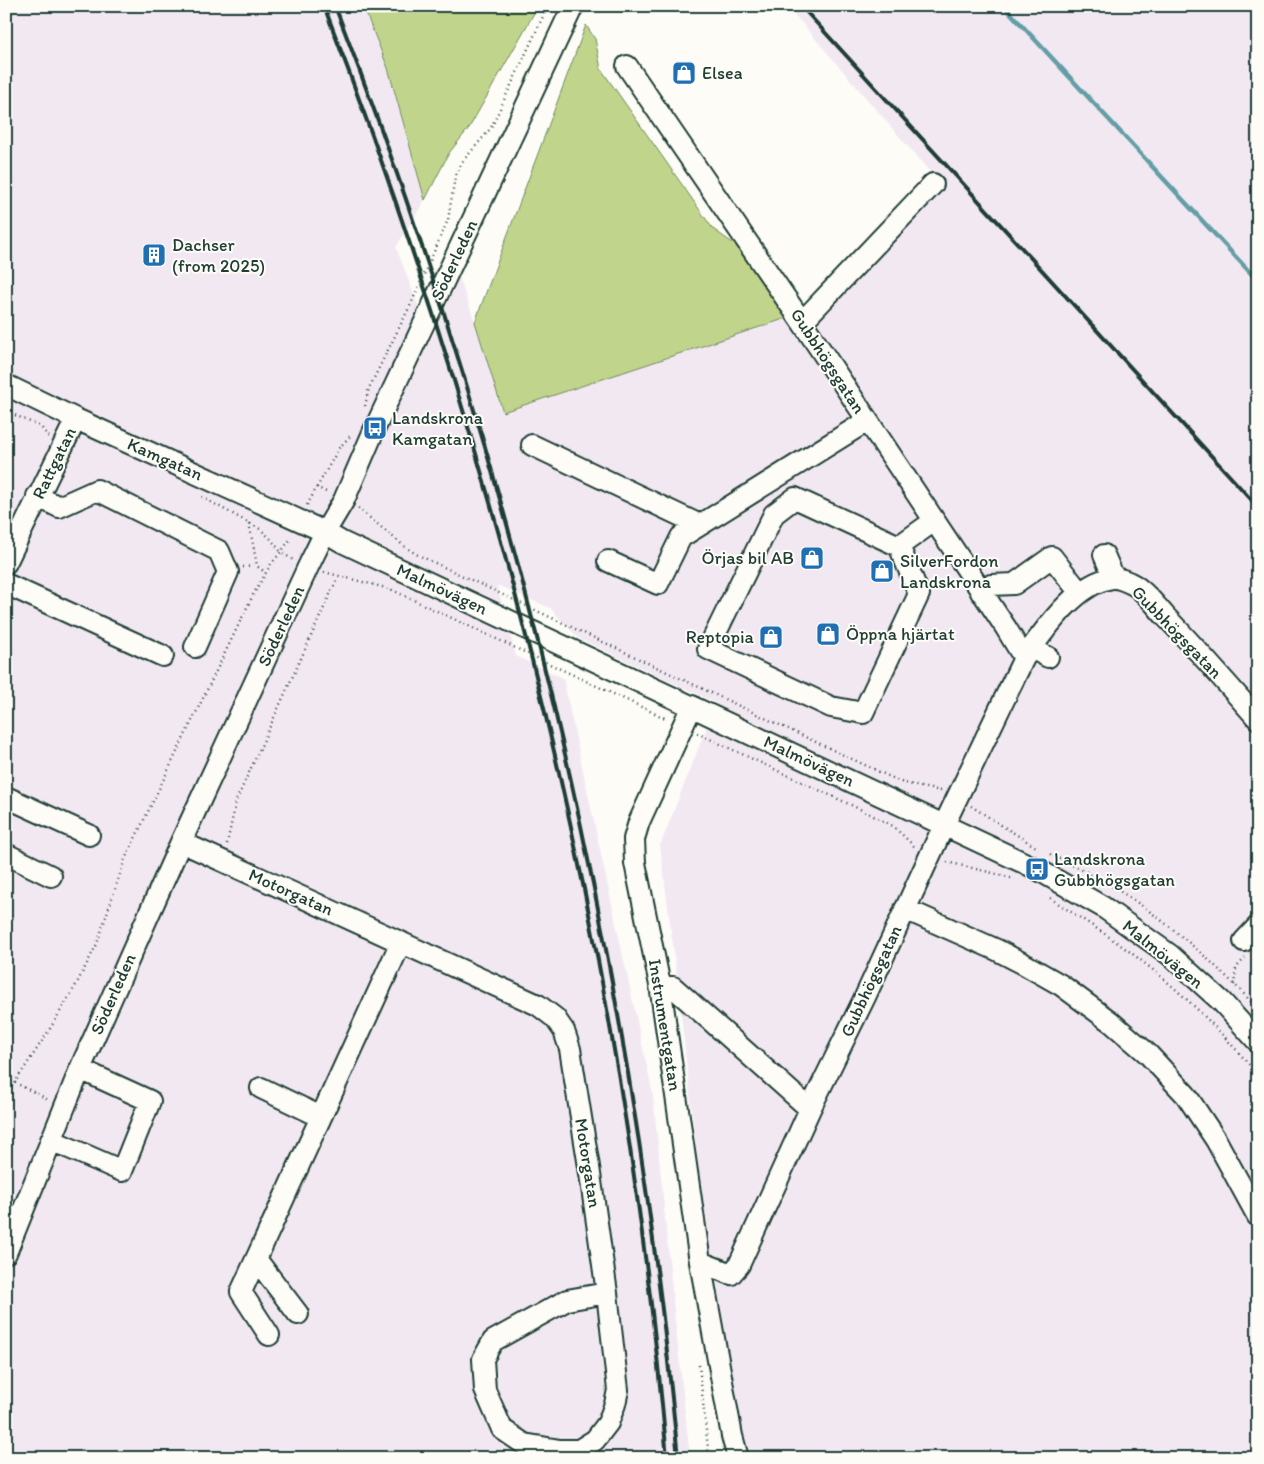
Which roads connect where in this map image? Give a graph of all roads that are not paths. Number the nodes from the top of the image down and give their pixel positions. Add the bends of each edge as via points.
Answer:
1 (573, 6) edge
2 (626, 66) dead end
3 (933, 184) dead end
4 (813, 338) junction
5 (6, 385) edge
6 (76, 419) junction
7 (876, 425) junction
8 (532, 445) dead end
9 (37, 496) junction
10 (933, 511) junction
11 (700, 525) junction
12 (325, 532) junction
13 (899, 546) junction
14 (608, 561) dead end
15 (6, 562) edge
16 (6, 584) edge
17 (981, 592) junction
18 (1080, 593) junction
19 (195, 647) dead end
20 (1034, 654) junction
21 (163, 656) dead end
22 (692, 706) junction
23 (1258, 719) edge
24 (6, 797) edge
25 (944, 825) junction
26 (89, 836) dead end
27 (181, 842) junction
28 (6, 854) edge
29 (51, 876) dead end
30 (905, 909) junction
31 (401, 942) junction
32 (660, 985) junction
33 (1258, 1042) edge
34 (80, 1069) junction
35 (261, 1088) dead end
36 (810, 1109) junction
37 (321, 1118) junction
38 (51, 1140) junction
39 (1258, 1217) edge
40 (6, 1253) edge
41 (256, 1259) junction
42 (700, 1262) junction
43 (607, 1293) junction
44 (298, 1314) dead end
45 (269, 1335) dead end
46 (738, 1458) edge

1 - 12 street, Söderleden via 344,500
2 - 4 street, Gubbhögsgatan
3 - 4 street
4 - 7 street, Gubbhögsgatan via 845,400
5 - 6 street, Kamgatan
6 - 9 street, Rattgatan
6 - 12 street, Kamgatan
7 - 10 street, Gubbhögsgatan
7 - 11 street
8 - 11 street
9 - 15 street, Rattgatan
9 - 19 street via 59,507 97,490 219,551 228,572
10 - 13 street
10 - 17 street, Gubbhögsgatan
11 - 14 street via 681,537 658,584
12 - 22 street, Malmövägen
12 - 27 street, Söderleden
13 - 13 street via 919,594 863,713 831,707 708,649 774,514 795,498
16 - 21 street
17 - 18 street via 991,585 1014,584 1052,557
17 - 20 street, Gubbhögsgatan via 1006,628
18 - 20 street, Gubbhögsgatan via 1045,629
18 - 23 street, Gubbhögsgatan via 1101,570 1137,578 1150,599 1185,628 1221,669
20 - 25 street, Gubbhögsgatan
22 - 25 street, Malmövägen
22 - 32 street, Instrumentgatan via 634,838 635,863
24 - 26 street
25 - 30 street, Gubbhögsgatan
25 - 33 street, Malmövägen via 1037,869 1104,907 1170,955 1222,1002
27 - 31 street, Motorgatan
27 - 34 street, Söderleden
28 - 29 street
30 - 36 street, Gubbhögsgatan
30 - 39 street via 997,950 1054,980 1148,1054 1186,1095 1216,1140
31 - 37 street
31 - 43 street, Motorgatan via 538,1005 555,1018 564,1031 570,1049
32 - 36 street via 673,987
32 - 42 street, Instrumentgatan
34 - 38 street, Söderleden
34 - 38 street via 150,1101 122,1172
35 - 37 street
36 - 42 street, Gubbhögsgatan via 739,1265 731,1274
37 - 41 street
38 - 40 street, Söderleden
41 - 44 street
41 - 45 street via 241,1292
42 - 46 street, Instrumentgatan
43 - 43 street, Motorgatan via 618,1390 608,1422 595,1440 579,1450 524,1444 502,1429 484,1390 484,1359 493,1341 567,1300

